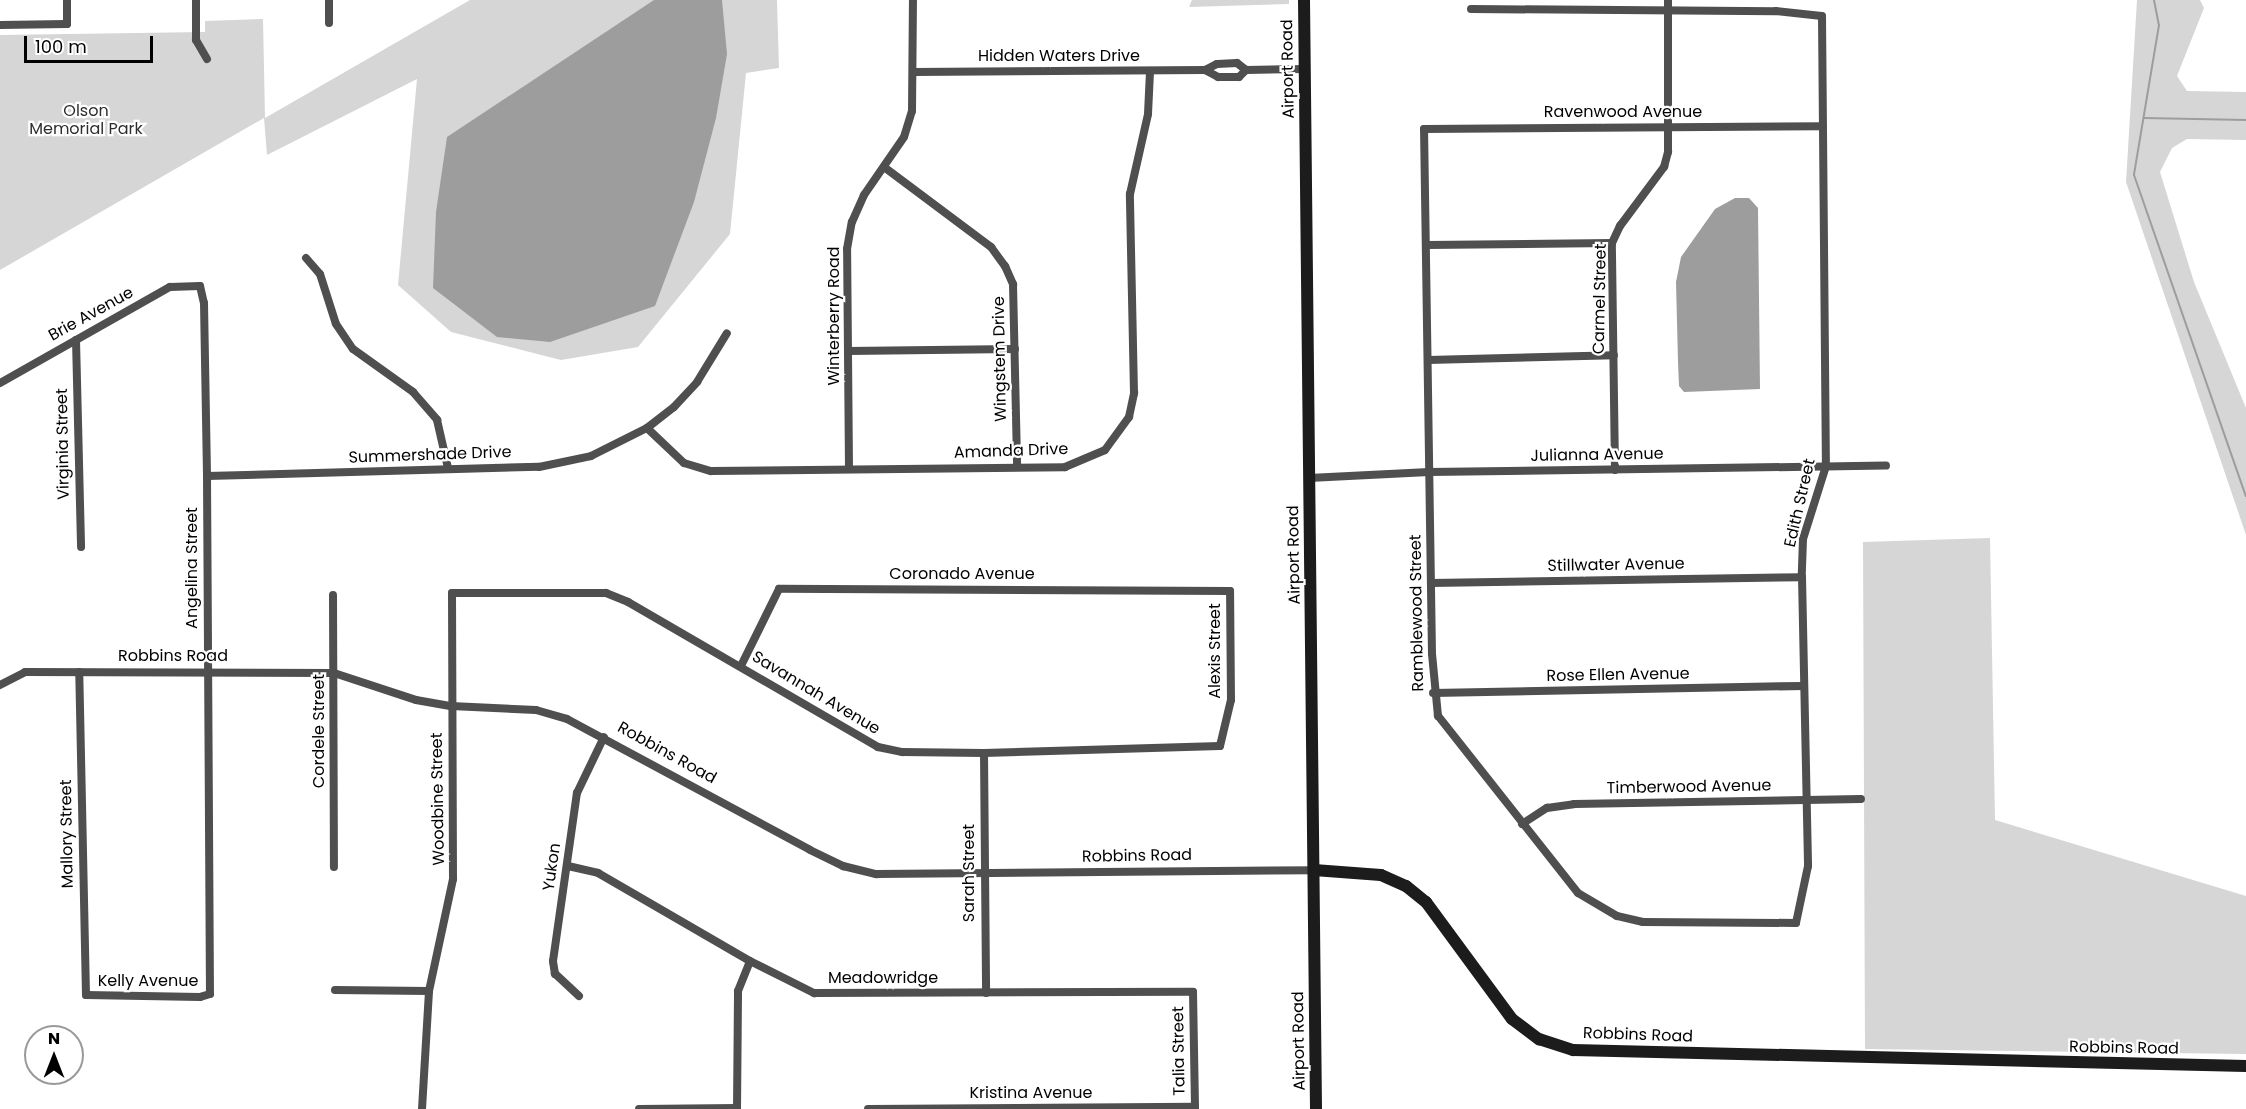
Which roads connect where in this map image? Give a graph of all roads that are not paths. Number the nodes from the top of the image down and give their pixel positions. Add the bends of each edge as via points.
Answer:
1 (67, 0) edge
2 (196, 0) edge
3 (329, 0) edge
4 (913, 0) edge
5 (1304, 0) edge
6 (1668, 5) edge
7 (1471, 9) dead end
8 (329, 23) dead end
9 (0, 24) edge
10 (207, 60) dead end
11 (1305, 69) junction
12 (1205, 70) junction
13 (1246, 70) junction
14 (1150, 71) junction
15 (913, 72) junction
16 (1822, 126) junction
17 (1669, 127) junction
18 (1424, 129) joint
19 (884, 167) junction
20 (1612, 243) junction
21 (1427, 246) junction
22 (306, 258) dead end
23 (200, 286) joint
24 (728, 333) dead end
25 (76, 340) junction
26 (1015, 349) junction
27 (848, 351) junction
28 (1614, 355) junction
29 (1428, 360) junction
30 (0, 383) edge
31 (647, 428) junction
32 (1826, 466) junction
33 (1886, 466) dead end
34 (1017, 467) junction
35 (448, 468) junction
36 (849, 468) junction
37 (1615, 470) junction
38 (1429, 472) junction
39 (207, 476) junction
40 (1309, 478) junction
41 (81, 547) dead end
42 (1802, 577) junction
43 (1431, 584) junction
44 (1230, 591) joint
45 (452, 593) joint
46 (333, 595) dead end
47 (741, 666) junction
48 (80, 672) junction
49 (208, 673) junction
50 (334, 673) junction
51 (0, 685) edge
52 (1804, 686) junction
53 (1433, 693) junction
54 (452, 706) junction
55 (604, 737) junction
56 (1220, 746) joint
57 (984, 753) junction
58 (1861, 799) dead end
59 (1808, 800) junction
60 (1522, 824) junction
61 (568, 866) junction
62 (334, 867) dead end
63 (1314, 870) junction
64 (983, 874) junction
65 (1796, 923) joint
66 (750, 962) junction
67 (335, 990) dead end
68 (429, 992) junction
69 (1193, 992) joint
70 (986, 993) junction
71 (210, 994) joint
72 (86, 995) joint
73 (579, 996) dead end
74 (2246, 1066) edge
75 (736, 1108) edge
76 (1195, 1108) edge
77 (422, 1109) edge
78 (639, 1109) edge
79 (868, 1109) edge
80 (1316, 1109) edge

1 - 9 street via 67,24
2 - 10 street via 196,40
3 - 8 street
4 - 15 street, Winterberry Road
5 - 11 main road, Airport Road
6 - 7 street
6 - 16 street, Edith Street via 1822,16
6 - 17 street, Carmel Street
11 - 13 street, Hidden Waters Drive
11 - 40 main road, Airport Road
12 - 13 street, Hidden Waters Drive via 1216,64 1237,63
12 - 13 street, Hidden Waters Drive via 1218,77 1239,77
12 - 14 street, Hidden Waters Drive
14 - 15 street, Hidden Waters Drive
14 - 34 street, Amanda Drive via 1148,114 1130,194 1134,393 1129,417 1105,450 1088,461 1065,466
15 - 19 street, Winterberry Road via 912,111 904,137
16 - 17 street, Ravenwood Avenue
16 - 32 street, Edith Street
17 - 18 street, Ravenwood Avenue
17 - 20 street, Carmel Street via 1664,166
18 - 21 street, Ramblewood Street
19 - 26 street, Wingstem Drive via 991,248 1005,266 1013,284
19 - 27 street, Winterberry Road via 852,222 847,249
20 - 21 street
20 - 28 street, Carmel Street
21 - 29 street, Ramblewood Street
22 - 35 street via 320,274 336,324 353,349 413,392 437,420
23 - 25 street, Brie Avenue via 170,287
23 - 39 street, Angelina Street via 204,303
24 - 31 street, Summershade Drive via 697,382
25 - 30 street, Brie Avenue
25 - 41 street, Virginia Street
26 - 27 street
26 - 34 street, Wingstem Drive
27 - 36 street, Winterberry Road
28 - 29 street
28 - 37 street, Carmel Street
29 - 38 street, Ramblewood Street
31 - 35 street, Summershade Drive via 591,456 571,461 539,466
31 - 36 street, Amanda Drive via 665,449 696,468
32 - 33 street, Julianna Avenue
32 - 37 street, Julianna Avenue
32 - 42 street, Edith Street via 1803,539
34 - 36 street, Amanda Drive
35 - 39 street, Summershade Drive
37 - 38 street, Julianna Avenue
38 - 40 street, Julianna Avenue
38 - 43 street, Ramblewood Street
39 - 49 street, Angelina Street
40 - 63 main road, Airport Road
42 - 43 street, Stillwater Avenue
42 - 52 street, Edith Street
43 - 53 street, Ramblewood Street
44 - 47 street, Coronado Avenue via 779,589
44 - 56 street, Alexis Street via 1232,700
45 - 47 street, Savannah Avenue via 606,593
45 - 54 street, Woodbine Street
46 - 50 street, Cordele Street
47 - 57 street, Savannah Avenue via 878,747 902,752
48 - 49 street, Robbins Road
48 - 51 street, Robbins Road via 25,672
48 - 72 street, Mallory Street
49 - 50 street, Robbins Road
49 - 71 street, Angelina Street
50 - 54 street, Robbins Road via 416,700
50 - 62 street, Cordele Street
52 - 53 street, Rose Ellen Avenue
52 - 59 street, Edith Street
53 - 60 street, Ramblewood Street via 1438,716
54 - 55 street, Robbins Road via 536,711 567,719
54 - 68 street, Woodbine Street via 453,879
55 - 61 street, Yukon via 577,793
55 - 64 street, Robbins Road via 843,866 876,874
56 - 57 street, Savannah Avenue
57 - 64 street, Sarah Street
58 - 59 street, Timberwood Avenue
59 - 60 street, Timberwood Avenue via 1574,804 1547,808
59 - 65 street, Edith Street via 1808,866
60 - 65 street, Ramblewood Street via 1578,893 1617,916 1643,922
61 - 66 street, Meadowridge via 598,873
61 - 73 street, Yukon via 553,962 555,974
63 - 64 street, Robbins Road
63 - 74 main road, Robbins Road via 1381,875 1406,886 1426,902 1512,1019 1539,1039 1573,1050
63 - 80 main road, Airport Road
64 - 70 street, Sarah Street
66 - 70 street, Meadowridge via 814,993
66 - 75 street via 738,991
67 - 68 street
68 - 77 street, Woodbine Street
69 - 70 street, Meadowridge
69 - 76 street, Talia Street
71 - 72 street, Kelly Avenue
75 - 78 street
76 - 79 street, Kristina Avenue

